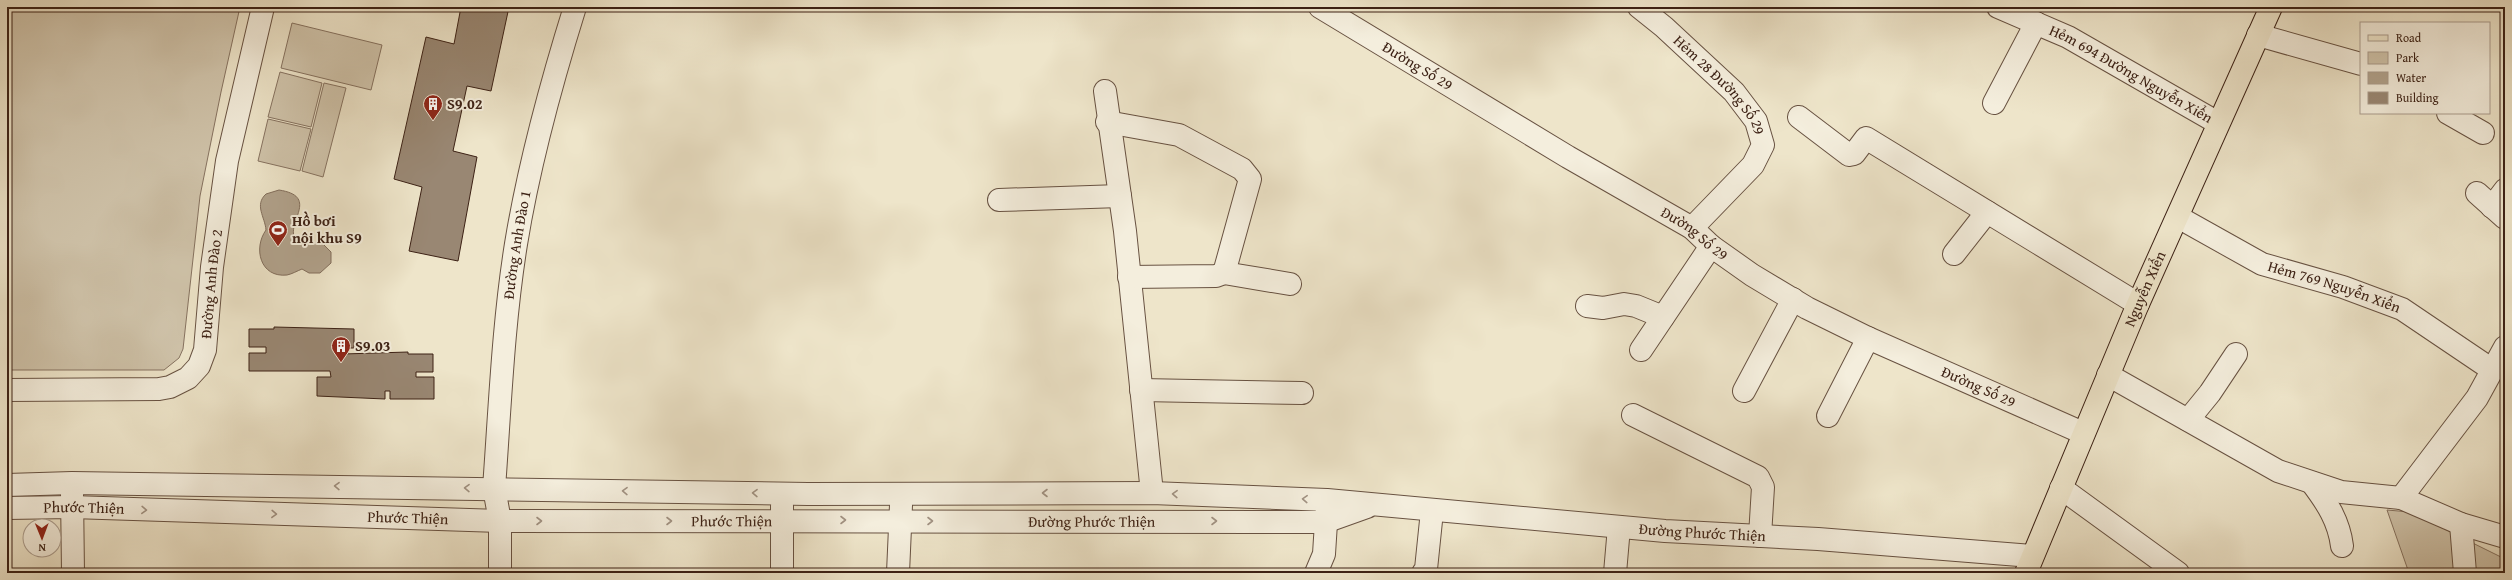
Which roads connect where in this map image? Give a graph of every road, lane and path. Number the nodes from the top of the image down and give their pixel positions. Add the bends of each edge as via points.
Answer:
1 (263, 7) edge
2 (575, 7) edge
3 (1320, 7) edge
4 (1639, 7) edge
5 (1998, 7) edge
6 (2271, 7) edge
7 (1349, 14) edge
8 (2036, 23) junction
9 (2258, 35) junction
10 (2360, 64) edge
11 (1105, 91) dead end
12 (1994, 103) dead end
13 (2450, 114) edge
14 (1799, 117) dead end
15 (1107, 122) junction
16 (2218, 123) junction
17 (2483, 133) dead end
18 (1120, 196) junction
19 (999, 200) dead end
20 (1987, 212) junction
21 (2178, 217) junction
22 (1692, 228) junction
23 (1711, 246) junction
24 (1954, 254) dead end
25 (1224, 273) junction
26 (1129, 277) junction
27 (1290, 284) dead end
28 (1793, 299) junction
29 (2138, 304) junction
30 (1587, 306) dead end
31 (1663, 317) junction
32 (1868, 338) junction
33 (2505, 347) edge
34 (1641, 350) dead end
35 (2236, 354) dead end
36 (2485, 365) dead end
37 (2108, 375) junction
38 (7, 390) edge
39 (1142, 390) junction
40 (1744, 391) dead end
41 (1302, 393) dead end
42 (1633, 415) dead end
43 (1828, 416) dead end
44 (2188, 420) junction
45 (2083, 434) junction
46 (72, 483) junction
47 (2312, 483) junction
48 (7, 485) edge
49 (494, 488) junction
50 (2061, 488) junction
51 (782, 493) junction
52 (1152, 493) junction
53 (808, 494) joint
54 (901, 494) junction
55 (2401, 498) junction
56 (1327, 500) junction
57 (1372, 506) junction
58 (72, 507) junction
59 (7, 508) edge
60 (1432, 511) junction
61 (809, 520) joint
62 (901, 520) junction
63 (500, 521) junction
64 (782, 521) junction
65 (1325, 522) junction
66 (2461, 524) junction
67 (1619, 527) junction
68 (1760, 536) junction
69 (2505, 537) edge
70 (2342, 546) dead end
71 (2029, 565) edge
72 (72, 573) edge
73 (500, 573) edge
74 (782, 573) edge
75 (898, 573) edge
76 (1316, 573) edge
77 (1423, 573) edge
78 (1615, 573) edge
79 (2178, 573) edge
80 (2465, 573) edge

1 - 38 street, Đường Anh Đào 2 via 227,161 212,267 206,341 199,366 180,384 159,389
2 - 49 street, Đường Anh Đào 1 via 546,108 516,243 507,314
3 - 7 street, Đường Số 29
4 - 22 street, Hẻm 28 Đường Số 29 via 1734,92 1756,121 1763,145 1753,165
5 - 8 street, Hẻm 694 Đường Nguyễn Xiển
6 - 9 main road, Nguyễn Xiển
7 - 22 street, Đường Số 29 via 1568,157
8 - 12 street
8 - 16 street, Hẻm 694 Đường Nguyễn Xiển via 2068,37
9 - 10 street
9 - 16 main road, Nguyễn Xiển
11 - 15 street
13 - 17 street
14 - 20 street via 1849,155 1854,154 1866,138
15 - 18 street
15 - 25 street via 1179,135 1248,174 1249,185
16 - 21 main road, Nguyễn Xiển
18 - 19 street
18 - 26 street
20 - 24 street
20 - 29 street
21 - 29 main road, Nguyễn Xiển
21 - 36 street, Hẻm 769 Nguyễn Xiển via 2262,264 2366,295 2402,310
22 - 23 street, Đường Số 29
23 - 28 street, Đường Số 29 via 1752,275
23 - 31 street
25 - 26 street via 1216,276
25 - 27 street
26 - 39 street
28 - 32 street, Đường Số 29
28 - 40 street
29 - 37 main road, Nguyễn Xiển
30 - 31 street via 1603,308 1624,304
31 - 34 street
32 - 43 street
32 - 45 street, Đường Số 29
33 - 55 street via 2476,398
35 - 44 street
37 - 44 street
37 - 45 main road, Nguyễn Xiển
39 - 41 street
39 - 52 street
42 - 68 street via 1758,477 1763,487
44 - 47 street via 2278,471
45 - 50 main road, Nguyễn Xiển
46 - 48 street, Phước Thiện
49 -> 46 street, Phước Thiện
46 - 58 street
47 - 55 street via 2341,492
47 - 70 street via 2332,510
51 -> 49 street, Phước Thiện
49 - 63 street, Đường Anh Đào 1
50 - 71 main road, Nguyễn Xiển
50 - 79 street
51 - 53 street, Phước Thiện
51 - 64 street
52 -> 54 street, Đường Phước Thiện
56 -> 52 street, Đường Phước Thiện
53 - 54 street, Đường Phước Thiện
54 - 62 street
55 - 66 street
56 - 57 street, Đường Phước Thiện
56 - 65 street
57 - 60 street, Đường Phước Thiện
57 - 65 street, Đường Phước Thiện
58 - 59 street, Phước Thiện
58 -> 63 street, Phước Thiện
58 - 72 street
60 - 67 street, Đường Phước Thiện
60 - 77 street via 1426,569
61 -> 62 street, Đường Phước Thiện
61 - 64 street, Phước Thiện
62 -> 65 street, Đường Phước Thiện
62 - 75 street
63 -> 64 street, Phước Thiện
63 - 73 street, Đường Anh Đào 1
64 - 74 street
65 - 76 street via 1324,554
66 - 69 street
66 - 80 street
67 - 68 street, Đường Phước Thiện
67 - 78 street
68 - 71 street, Đường Phước Thiện

